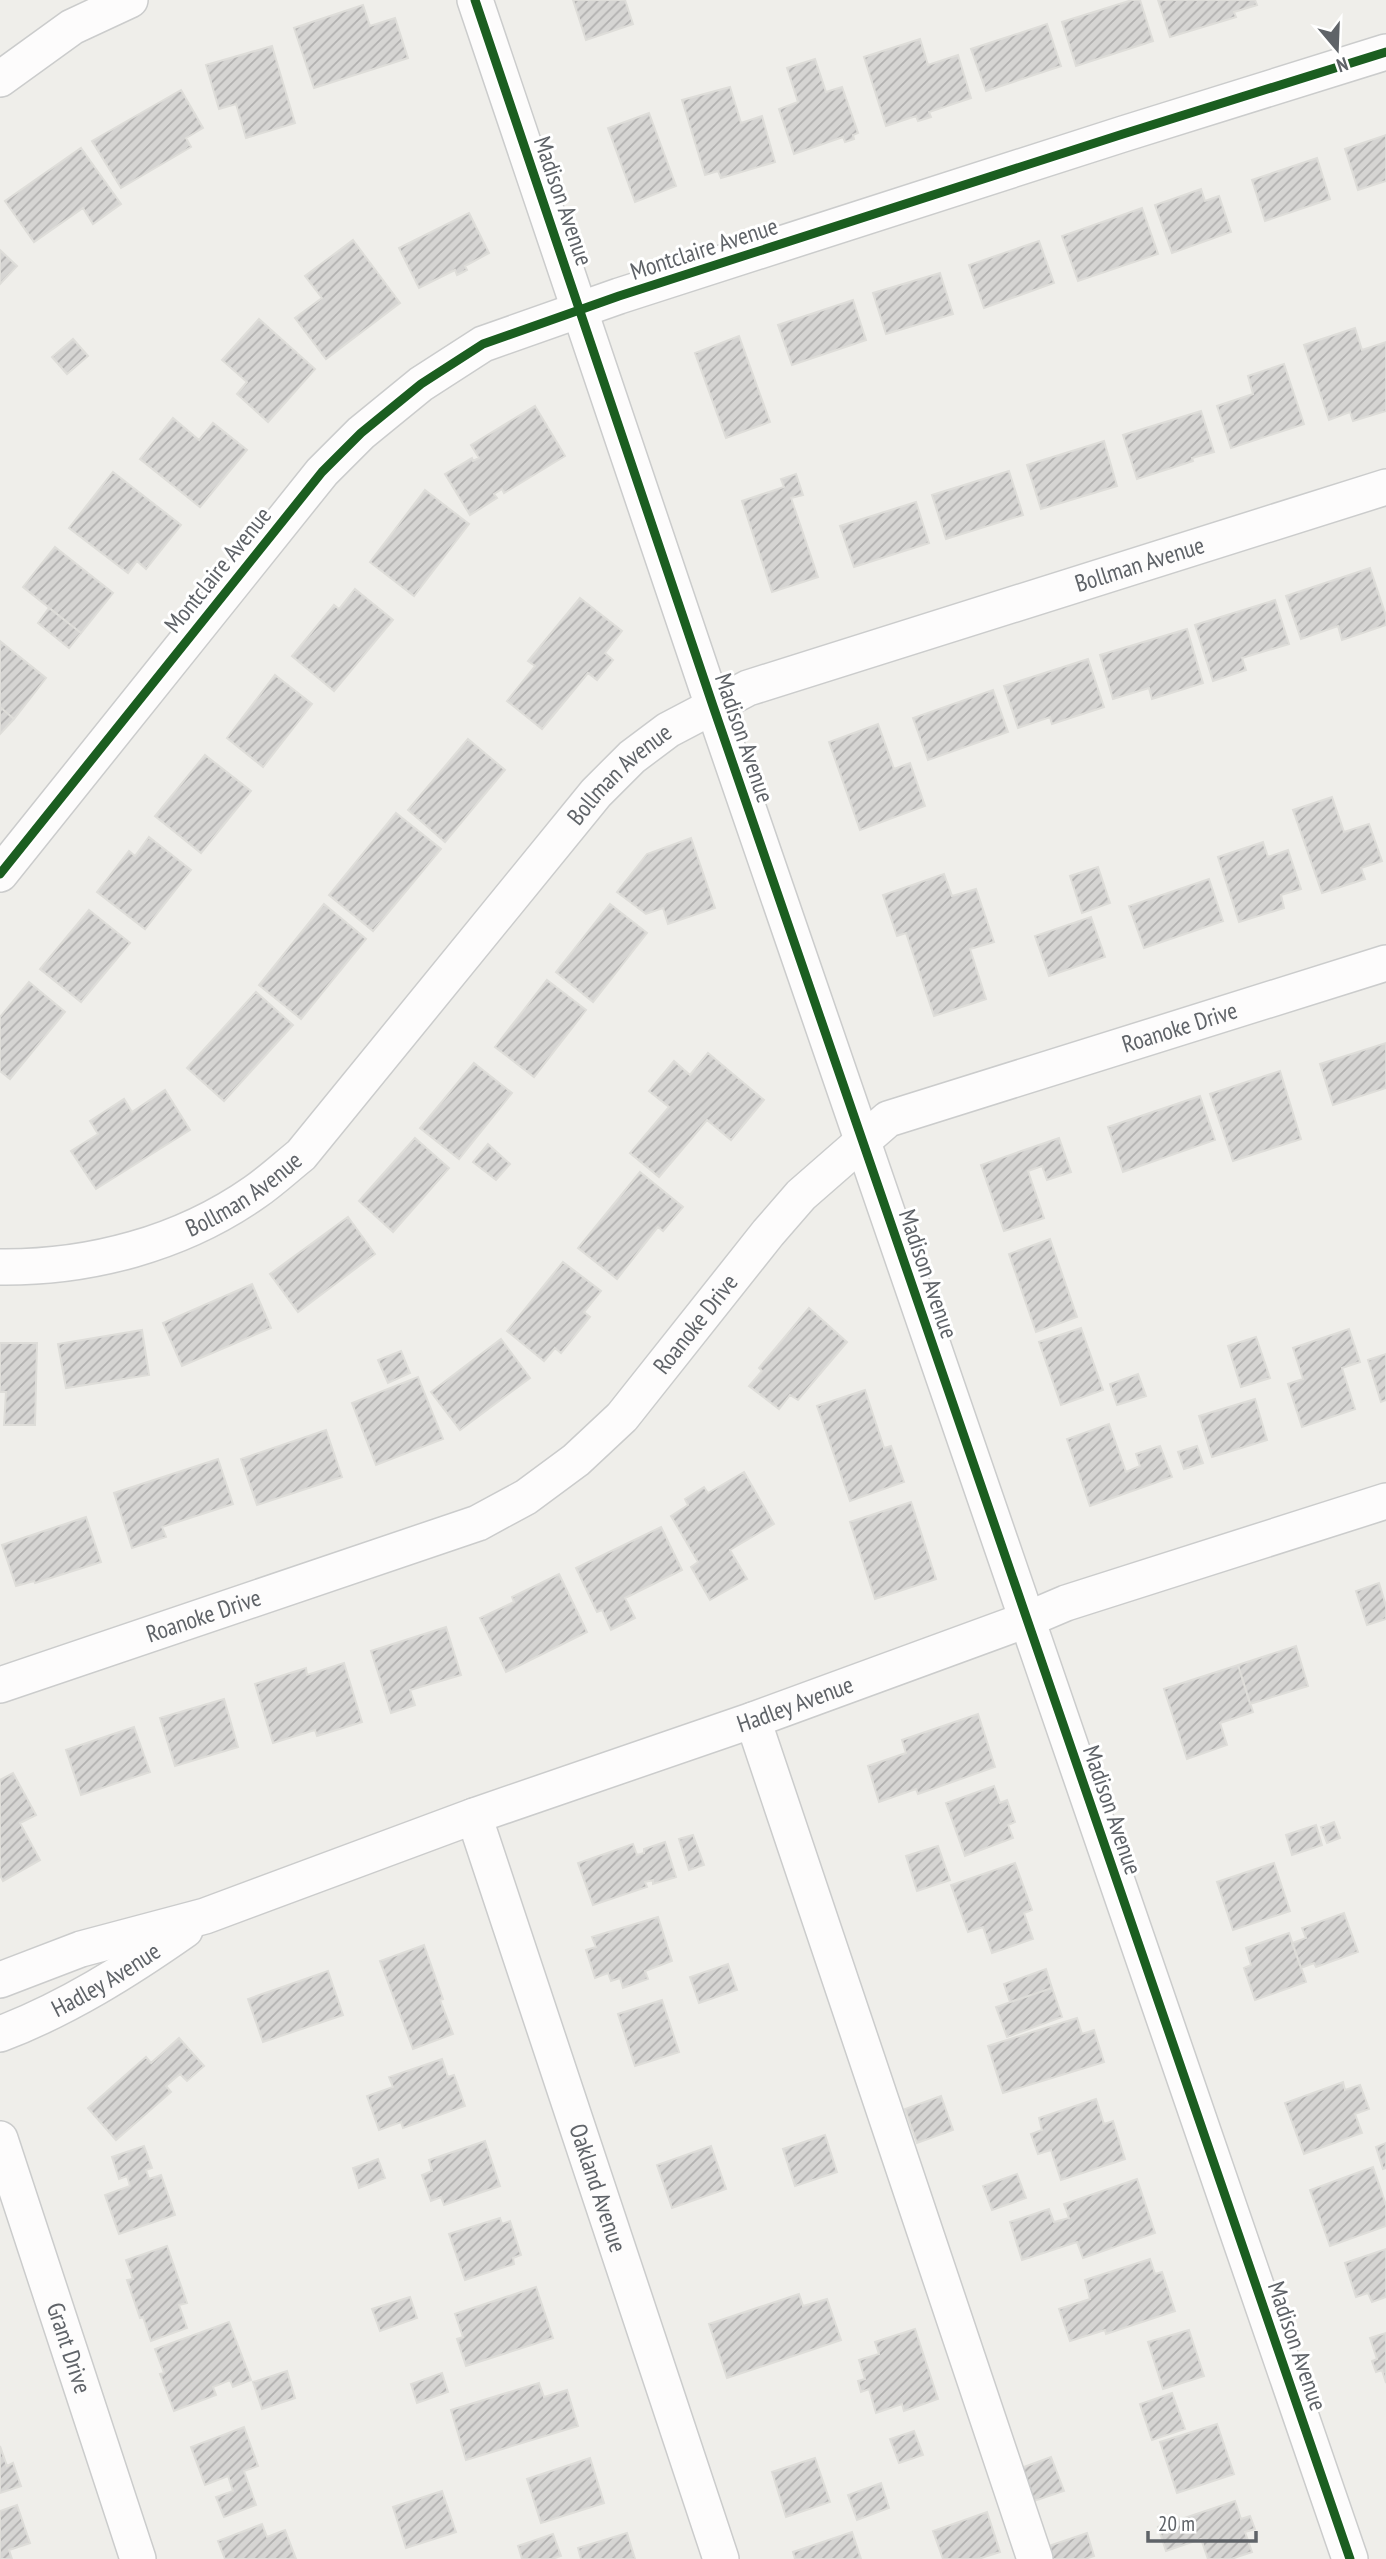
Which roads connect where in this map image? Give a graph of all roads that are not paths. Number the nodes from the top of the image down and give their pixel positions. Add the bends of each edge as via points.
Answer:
1 (130, 0) edge
2 (475, 0) edge
3 (1386, 52) edge
4 (0, 79) edge
5 (579, 309) junction
6 (1386, 487) edge
7 (713, 706) junction
8 (0, 874) edge
9 (1386, 963) edge
10 (862, 1142) junction
11 (0, 1266) edge
12 (1386, 1501) edge
13 (1026, 1620) junction
14 (0, 1685) edge
15 (753, 1720) junction
16 (474, 1816) junction
17 (205, 1916) junction
18 (0, 1980) edge
19 (0, 2034) edge
20 (0, 2141) edge
21 (138, 2559) edge
22 (721, 2559) edge
23 (1035, 2559) edge
24 (1350, 2559) edge

1 - 4 street via 72,27
2 - 5 street, Madison Avenue
3 - 5 street, Montclaire Avenue
5 - 7 street, Madison Avenue
5 - 8 street, Montclaire Avenue via 483,344 421,384 351,442 322,472
6 - 7 street, Bollman Avenue via 748,688
7 - 10 street, Madison Avenue
7 - 11 street, Bollman Avenue via 668,730 596,793 301,1155 255,1192 203,1223 147,1245 39,1267
9 - 10 street, Roanoke Drive via 908,1112 888,1119
10 - 13 street, Madison Avenue
10 - 14 street, Roanoke Drive via 801,1195 622,1417 576,1460 526,1497 478,1522
12 - 13 street, Hadley Avenue via 1066,1603
13 - 15 street, Hadley Avenue
13 - 24 street, Madison Avenue
15 - 16 street, Hadley Avenue
15 - 23 street
16 - 17 street, Hadley Avenue
16 - 22 street, Oakland Avenue
17 - 18 street, Hadley Avenue via 81,1949
17 - 19 street, Hadley Avenue via 136,1964
20 - 21 street, Grant Drive

